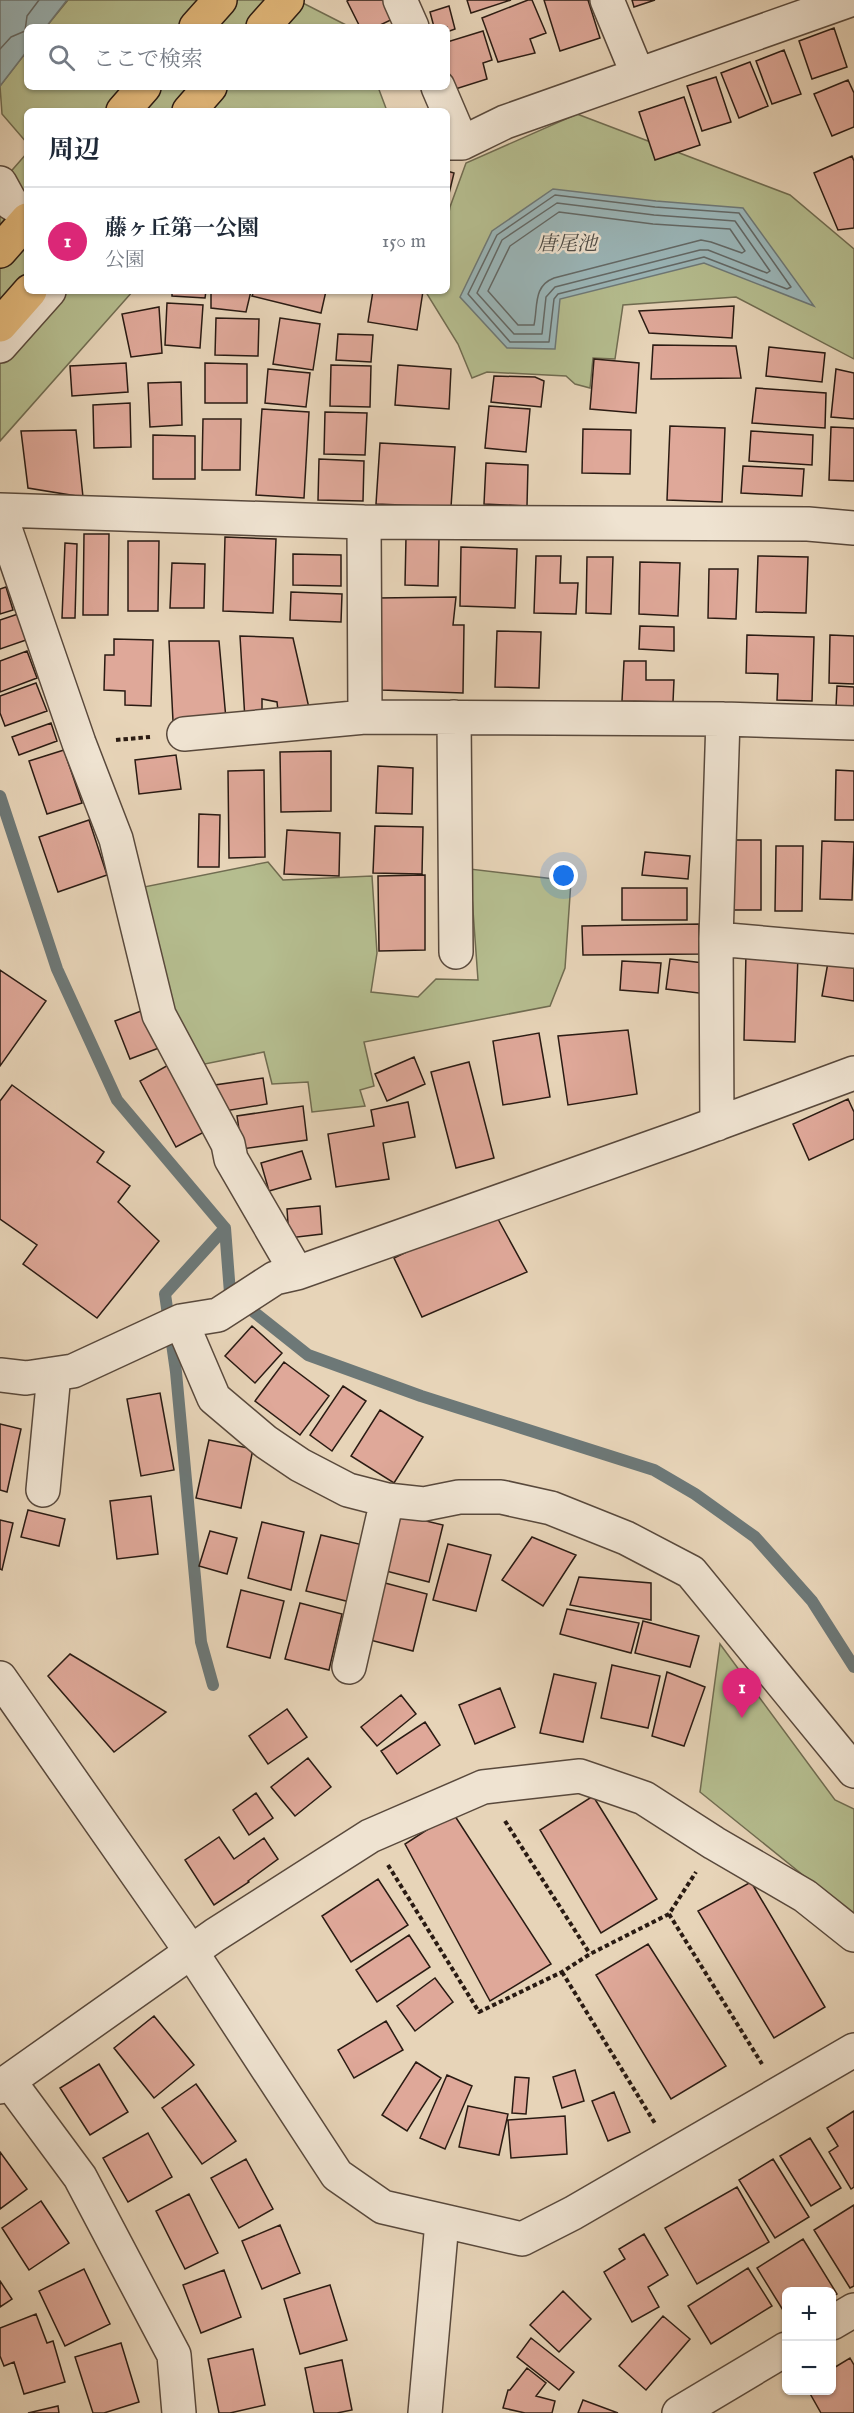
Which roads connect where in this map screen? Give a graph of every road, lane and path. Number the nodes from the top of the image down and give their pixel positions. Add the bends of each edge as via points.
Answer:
1 (220, 0) edge
2 (287, 0) edge
3 (400, 0) edge
4 (608, 0) edge
5 (850, 0) edge
6 (199, 24) edge
7 (266, 24) edge
8 (411, 24) edge
9 (638, 75) junction
10 (141, 90) edge
11 (207, 90) edge
12 (439, 90) edge
13 (126, 108) edge
14 (192, 108) edge
15 (444, 108) edge
16 (454, 143) edge
17 (0, 183) edge
18 (24, 211) edge
19 (24, 223) edge
20 (0, 251) edge
21 (24, 280) edge
22 (27, 294) edge
23 (46, 294) edge
24 (0, 308) edge
25 (0, 325) edge
26 (0, 346) edge
27 (0, 512) edge
28 (364, 522) junction
29 (854, 528) edge
30 (365, 717) junction
31 (454, 717) junction
32 (723, 719) junction
33 (854, 723) edge
34 (185, 734) joint
35 (79, 743) junction
36 (716, 939) junction
37 (854, 951) edge
38 (456, 952) dead end
39 (854, 1073) edge
40 (717, 1124) junction
41 (297, 1273) junction
42 (182, 1321) junction
43 (54, 1374) junction
44 (0, 1375) edge
45 (43, 1491) dead end
46 (387, 1500) junction
47 (349, 1667) dead end
48 (0, 1678) edge
49 (854, 1771) edge
50 (483, 1787) junction
51 (370, 1836) junction
52 (714, 1843) junction
53 (669, 1914) junction
54 (854, 1935) edge
55 (192, 1953) junction
56 (590, 1954) junction
57 (562, 1972) junction
58 (854, 2050) edge
59 (762, 2065) dead end
60 (5, 2084) edge
61 (657, 2127) dead end
62 (442, 2222) junction
63 (854, 2310) edge
64 (836, 2320) edge
65 (782, 2351) edge
66 (179, 2413) edge
67 (425, 2413) edge
68 (679, 2413) edge

1 - 6 main road
2 - 7 main road
3 - 8 street
4 - 9 street
5 - 9 street
9 - 16 street
10 - 13 main road
11 - 14 main road
12 - 15 street
17 - 18 street via 11,202
19 - 20 main road
21 - 24 street
22 - 25 main road
23 - 26 street
27 - 28 street
27 - 35 street
28 - 29 street via 808,524
28 - 30 street
30 - 31 street
30 - 34 street
31 - 32 street
31 - 38 street
32 - 33 street
32 - 36 street
34 - 35 path
35 - 41 street via 116,839 159,1015 228,1144 231,1159
36 - 37 street
36 - 40 street
39 - 40 street
40 - 41 street
41 - 42 street via 275,1278 218,1315
42 - 43 street via 73,1371
42 - 46 street via 214,1398 300,1465 348,1490
43 - 44 street via 26,1378
43 - 45 street
46 - 47 street
46 - 49 street via 424,1504 459,1497 501,1497 551,1508 626,1538 691,1572
48 - 55 street
50 - 51 street
50 - 52 street via 580,1776 644,1798
50 - 56 path
51 - 55 street
51 - 57 path via 479,2012
52 - 53 path
52 - 54 street via 805,1896
53 - 56 path
53 - 59 path
55 - 60 street
55 - 62 street via 337,2175 383,2207
56 - 57 path
57 - 61 path
58 - 62 street via 573,2214 522,2239
60 - 66 street via 80,2177 174,2355
62 - 67 street
63 - 64 street
65 - 68 street

